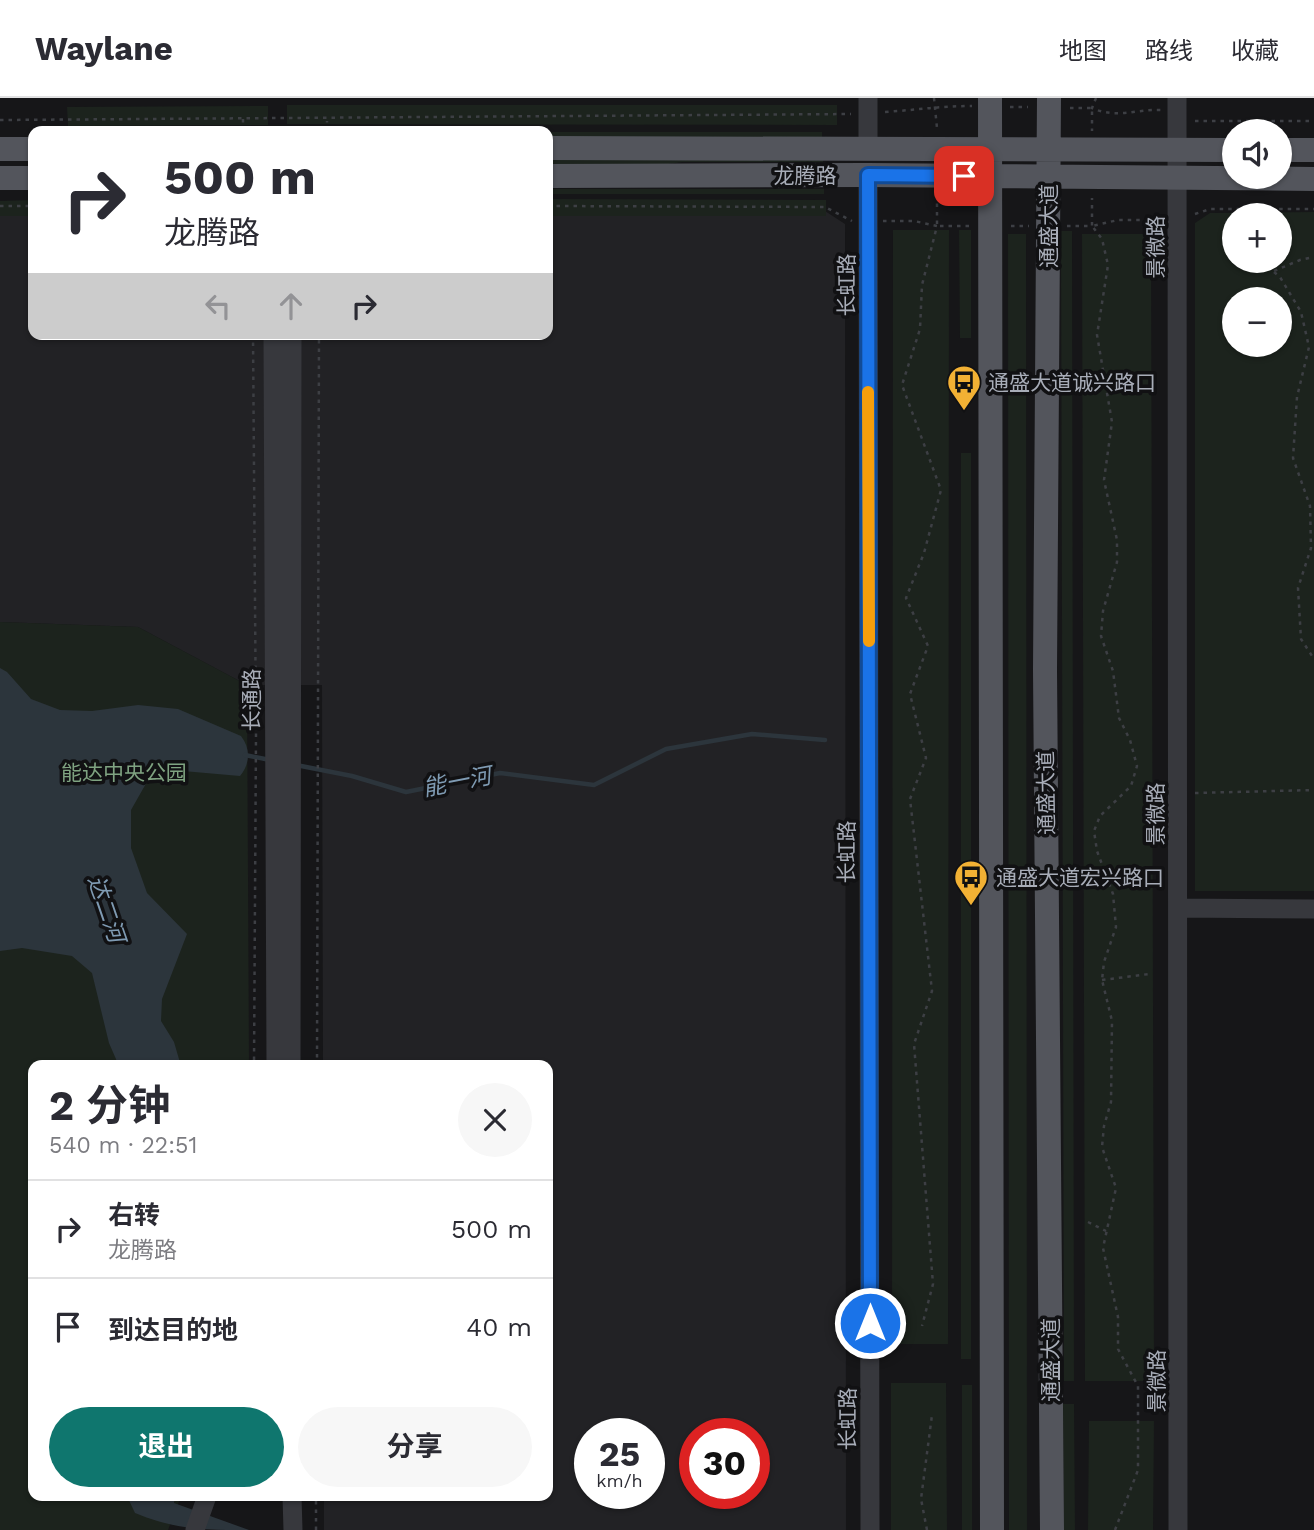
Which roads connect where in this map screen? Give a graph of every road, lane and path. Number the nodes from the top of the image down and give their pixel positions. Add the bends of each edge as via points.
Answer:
1 (934, 98) edge
2 (990, 98) edge
3 (1049, 98) edge
4 (1096, 98) edge
5 (1170, 104) edge
6 (872, 105) edge
7 (851, 114) dead end
8 (243, 118) junction
9 (327, 119) junction
10 (0, 120) edge
11 (1190, 121) dead end
12 (1314, 121) edge
13 (243, 126) edge
14 (327, 126) edge
15 (553, 148) edge
16 (868, 148) junction
17 (1048, 148) junction
18 (0, 149) edge
19 (28, 149) edge
20 (989, 149) junction
21 (1177, 150) junction
22 (1222, 150) edge
23 (1292, 150) edge
24 (1314, 150) edge
25 (868, 175) junction
26 (553, 176) edge
27 (988, 176) junction
28 (1049, 177) junction
29 (0, 178) edge
30 (28, 178) edge
31 (1314, 179) edge
32 (1177, 180) junction
33 (0, 205) edge
34 (28, 206) edge
35 (553, 206) edge
36 (1314, 209) edge
37 (1192, 215) dead end
38 (1172, 220) dead end
39 (863, 221) dead end
40 (876, 221) dead end
41 (1314, 257) edge
42 (1292, 263) edge
43 (1276, 273) edge
44 (253, 340) edge
45 (274, 340) edge
46 (292, 340) edge
47 (319, 340) edge
48 (1314, 659) edge
49 (1314, 790) edge
50 (1191, 793) dead end
51 (1178, 908) junction
52 (1314, 909) edge
53 (1149, 974) dead end
54 (1102, 980) junction
55 (254, 1060) edge
56 (276, 1060) edge
57 (291, 1060) edge
58 (317, 1060) edge
59 (1088, 1222) dead end
60 (1106, 1231) junction
61 (922, 1326) dead end
62 (932, 1415) dead end
63 (292, 1501) edge
64 (316, 1501) edge
65 (205, 1502) edge
66 (195, 1530) edge
67 (293, 1530) edge
68 (316, 1530) edge
69 (870, 1530) edge
70 (927, 1530) edge
71 (992, 1530) edge
72 (1052, 1530) edge
73 (1115, 1530) edge
74 (1178, 1530) edge

1 - 6 path via 937,106 927,110
2 - 20 main road
3 - 17 main road, 通盛大道
4 - 5 path via 1092,108 1120,115
5 - 21 street, 景微路
6 - 16 street
7 - 9 path
8 - 9 path
8 - 10 path
8 - 13 path
9 - 14 path
11 - 12 path
15 - 16 main road, 龙腾路
16 - 20 main road, 龙腾路
17 - 20 main road, 龙腾路
17 - 21 main road, 龙腾路
17 - 28 main road, 通盛大道
18 - 19 main road
20 - 27 main road
21 - 22 main road, 龙腾路
21 - 32 street, 景微路
23 - 24 main road
25 - 26 main road, 龙腾路
25 - 27 main road, 龙腾路
25 - 69 street, 长虹路
27 - 28 main road, 龙腾路
27 - 71 main road
28 - 32 main road, 龙腾路
28 - 72 main road, 通盛大道 via 1045,670
29 - 30 main road
31 - 32 main road, 龙腾路
32 - 51 street, 景微路
33 - 34 path
35 - 39 path via 825,207 850,221
36 - 37 path via 1210,209
38 - 54 path via 1118,220 1092,226 1102,239 1108,265 1097,335 1112,422 1104,480 1117,540 1117,562 1101,636 1113,671 1119,718 1137,766 1131,786 1100,816 1094,831 1114,894 1116,927
40 - 61 path via 937,226 922,285 920,329 902,385 941,490 924,553 905,598 928,646 911,694 926,758 911,799 932,991 914,1044 933,1284
41 - 42 path
43 - 48 path via 1301,312 1309,347 1297,397 1293,458 1310,506 1311,548 1298,588 1301,639
44 - 55 path
45 - 56 street, 长通路
46 - 57 street, 长通路
47 - 58 path
49 - 50 path
51 - 52 street
51 - 74 street, 景微路
53 - 54 path
54 - 60 path via 1112,1021 1111,1102 1102,1147 1116,1188
59 - 60 path
60 - 73 path via 1103,1248 1118,1317 1118,1349 1138,1386 1138,1471
62 - 70 path via 921,1499
63 - 67 street
64 - 68 path
65 - 66 street

